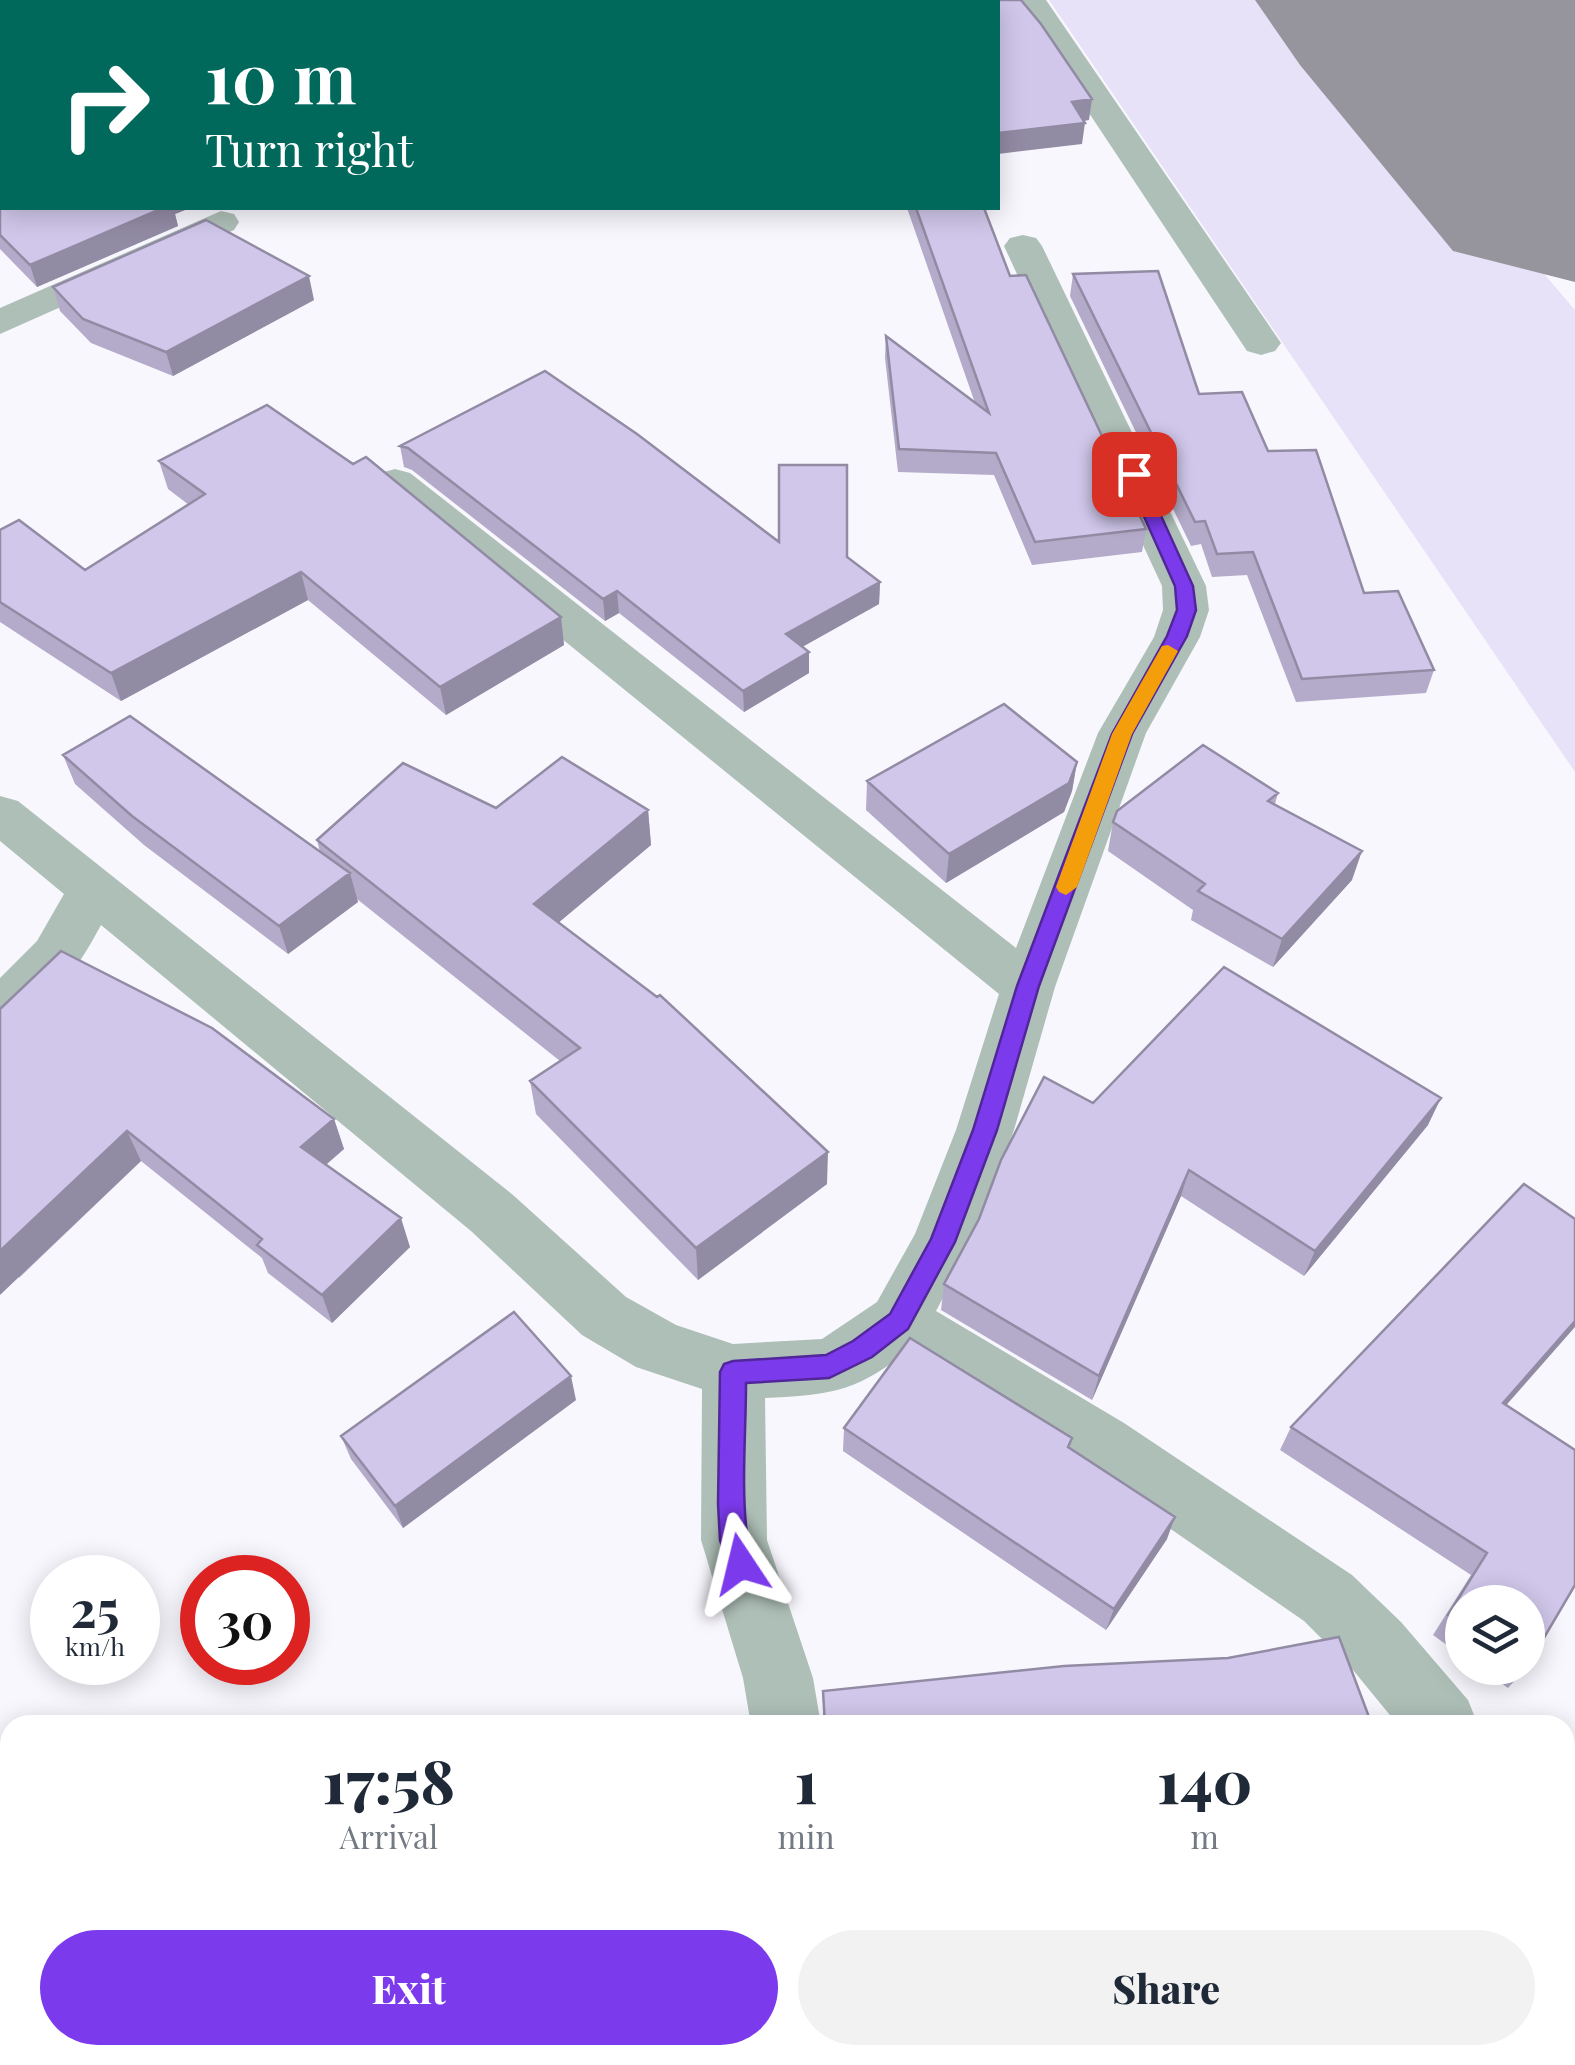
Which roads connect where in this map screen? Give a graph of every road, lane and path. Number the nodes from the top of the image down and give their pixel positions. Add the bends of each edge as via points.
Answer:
1 (1030, 0) edge
2 (221, 222) dead end
3 (1024, 246) dead end
4 (0, 322) edge
5 (1261, 342) dead end
6 (395, 482) edge
7 (0, 814) edge
8 (92, 888) junction
9 (1028, 986) junction
10 (0, 1008) edge
11 (899, 1322) junction
12 (733, 1372) junction
13 (784, 1715) edge
14 (1435, 1715) edge

1 - 5 street
2 - 4 street
3 - 9 street via 1184,586 1186,610 1122,734
6 - 9 street
7 - 8 street
8 - 10 street via 67,945
8 - 12 street via 492,1213 604,1316 658,1347
9 - 11 street via 985,1130 942,1242
11 - 12 street via 829,1367
11 - 14 street via 1101,1444 1328,1598
12 - 13 street via 734,1540

